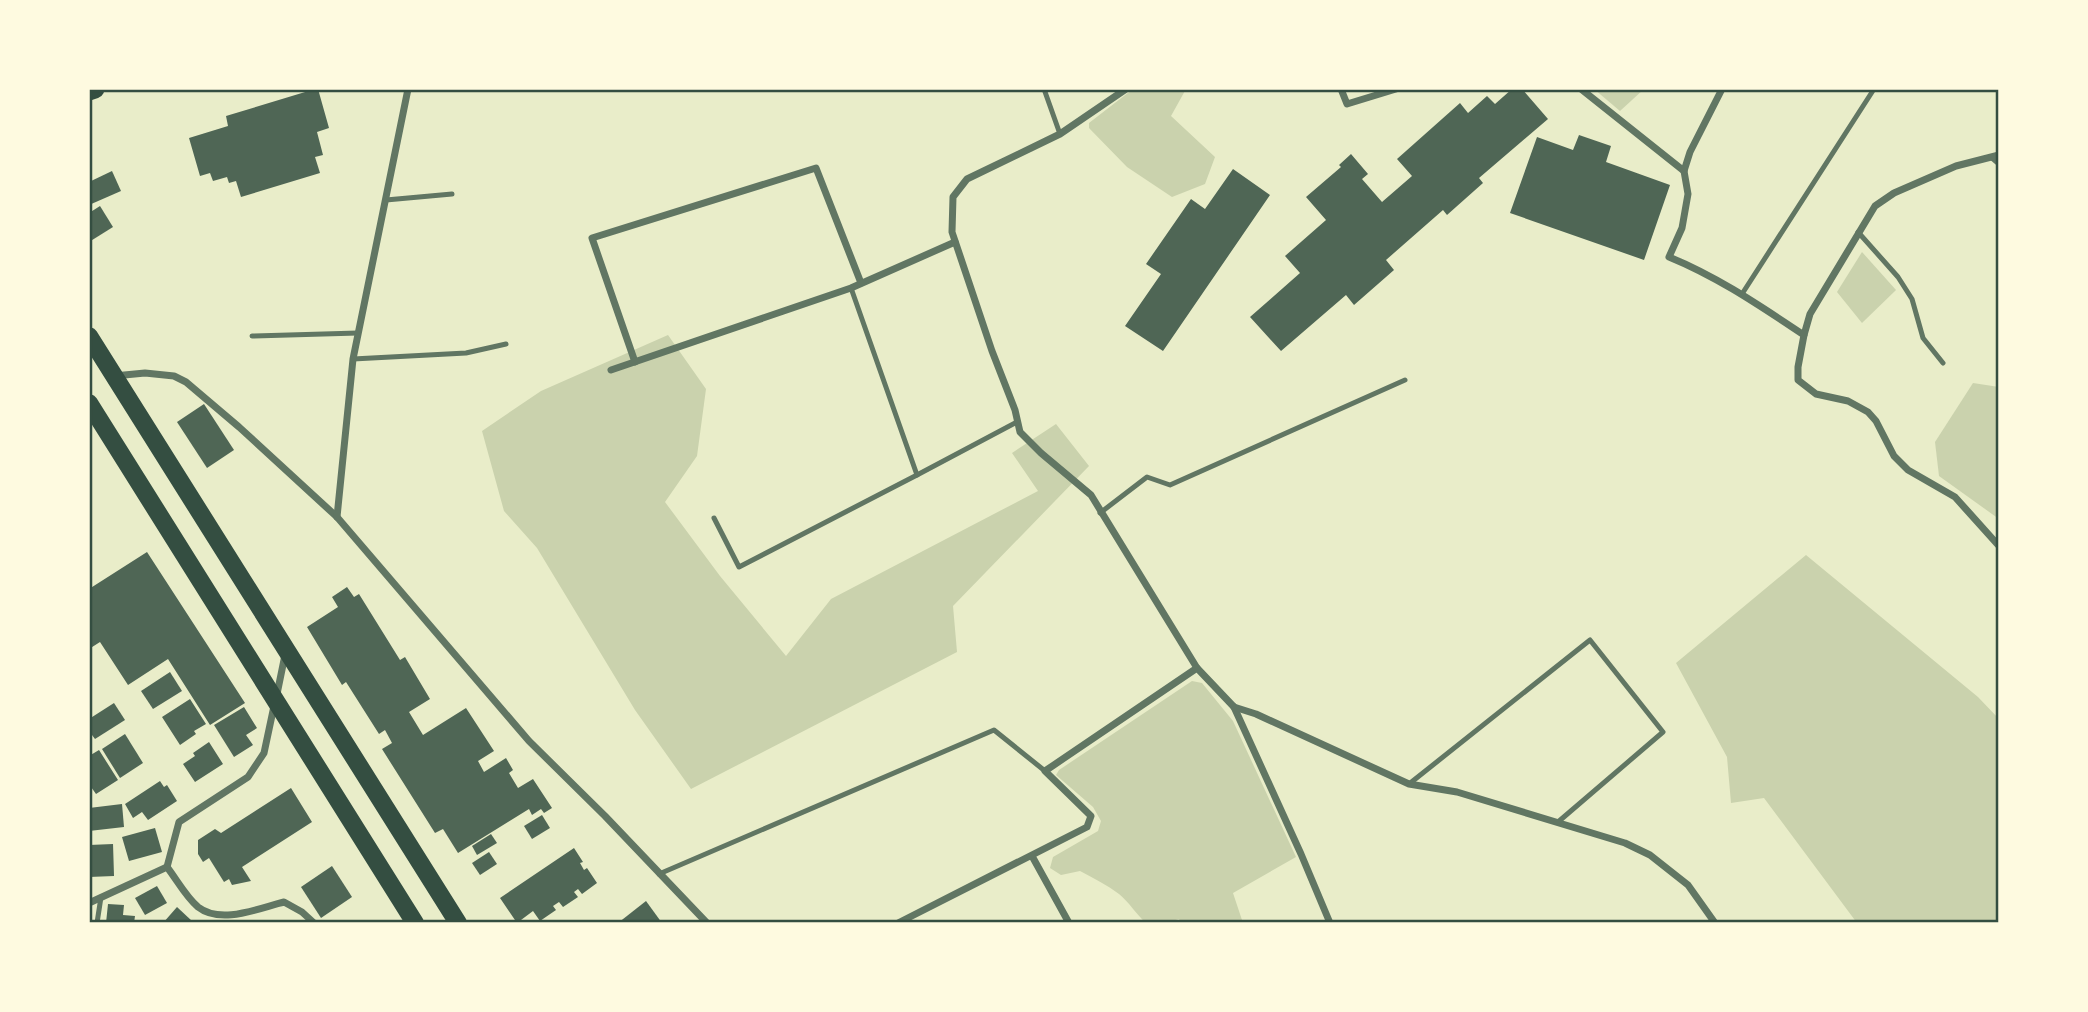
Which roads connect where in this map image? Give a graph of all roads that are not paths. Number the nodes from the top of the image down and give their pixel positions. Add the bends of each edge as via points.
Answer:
1 (408, 89) edge
2 (1044, 89) edge
3 (1126, 89) edge
4 (1341, 89) edge
5 (1396, 89) edge
6 (1581, 89) edge
7 (1722, 89) edge
8 (1874, 89) edge
9 (1060, 134) junction
10 (1997, 159) edge
11 (1684, 171) junction
12 (452, 194) dead end
13 (386, 200) junction
14 (1858, 232) junction
15 (955, 243) junction
16 (860, 283) junction
17 (851, 288) junction
18 (1742, 294) junction
19 (358, 333) junction
20 (1804, 335) junction
21 (89, 336) edge
22 (252, 336) dead end
23 (506, 344) dead end
24 (353, 359) junction
25 (635, 362) junction
26 (1943, 363) dead end
27 (611, 370) dead end
28 (114, 376) junction
29 (1405, 380) dead end
30 (89, 403) edge
31 (1017, 422) junction
32 (917, 475) junction
33 (1100, 513) junction
34 (337, 517) junction
35 (715, 518) dead end
36 (1999, 546) edge
37 (286, 651) junction
38 (1197, 668) junction
39 (275, 700) junction
40 (1234, 707) junction
41 (1045, 771) junction
42 (1409, 783) junction
43 (1558, 822) junction
44 (1032, 856) junction
45 (167, 867) junction
46 (659, 874) junction
47 (101, 897) junction
48 (89, 903) edge
49 (705, 922) edge
50 (97, 923) edge
51 (314, 923) edge
52 (415, 923) edge
53 (458, 923) edge
54 (898, 923) edge
55 (1069, 923) edge
56 (1330, 923) edge
57 (1715, 923) edge

1 - 13 street
2 - 9 lane
3 - 9 street
4 - 5 street via 1347,104
6 - 11 street
7 - 11 street
8 - 18 lane
9 - 15 street via 967,179 953,197
10 - 14 street via 1956,166 1894,192 1875,206
11 - 18 street via 1688,194 1682,228 1670,257
12 - 13 lane
13 - 19 street
14 - 20 street via 1810,314
14 - 26 lane via 1898,277 1912,299 1923,338
15 - 16 street
15 - 31 street
16 - 17 street
16 - 25 street via 816,168 592,238
17 - 25 street
17 - 32 lane
18 - 20 street
19 - 22 lane
19 - 24 street
20 - 36 street via 1798,380 1816,394 1848,401 1868,412 1894,456 1908,470 1955,497
21 - 28 main road
23 - 24 lane via 466,353
24 - 34 street
25 - 27 street
28 - 34 street via 145,373 186,382
28 - 37 main road
29 - 33 lane via 1170,485 1147,477
30 - 39 main road
31 - 32 lane
31 - 33 street via 1020,432 1041,453 1091,495
32 - 35 lane via 739,567
33 - 38 street
34 - 46 street via 529,741
37 - 39 street
37 - 53 main road
38 - 40 street
38 - 41 street
39 - 45 street via 264,753 248,777 179,822
39 - 52 main road
40 - 42 street
40 - 56 street
41 - 44 street via 1091,816 1087,827
41 - 46 lane via 995,730
42 - 43 street
42 - 43 lane via 1590,640 1663,733
43 - 57 street via 1650,855 1688,885
44 - 54 street
44 - 55 street
45 - 47 street
45 - 51 street via 198,907 212,914 284,902
46 - 49 street
47 - 48 street
47 - 50 lane

